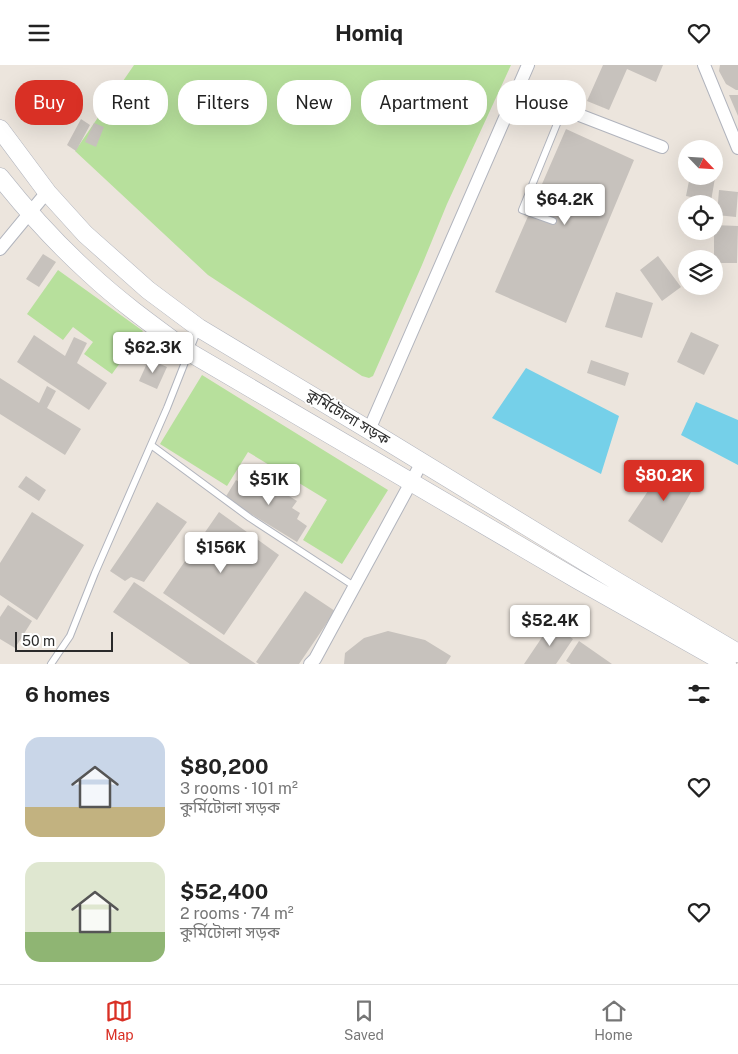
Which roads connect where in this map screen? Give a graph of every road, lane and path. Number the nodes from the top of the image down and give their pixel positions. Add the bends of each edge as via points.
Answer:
1 (528, 65) edge
2 (704, 65) edge
3 (521, 80) edge
4 (586, 118) edge
5 (501, 125) edge
6 (557, 125) edge
7 (1, 133) edge
8 (662, 147) dead end
9 (738, 148) edge
10 (0, 177) edge
11 (47, 192) junction
12 (30, 213) junction
13 (553, 221) dead end
14 (0, 249) edge
15 (199, 328) junction
16 (189, 352) junction
17 (369, 430) junction
18 (151, 445) junction
19 (422, 462) junction
20 (411, 482) junction
21 (354, 586) junction
22 (738, 653) edge
23 (738, 657) edge
24 (51, 664) edge
25 (310, 664) edge
26 (727, 664) edge
27 (735, 664) edge

1 - 3 street
2 - 9 street
4 - 8 street
5 - 17 street
6 - 13 lane via 522,210
7 - 11 main road, কুর্মিটোলা সড়ক
10 - 12 main road, কুর্মিটোলা সড়ক
11 - 12 street
11 - 15 main road, কুর্মিটোলা সড়ক via 85,234 148,291
12 - 14 street
12 - 16 main road, কুর্মিটোলা সড়ক via 90,273
15 - 16 lane
15 - 17 main road, কুর্মিটোলা সড়ক
16 - 18 lane
16 - 20 main road, কুর্মিটোলা সড়ক
17 - 19 main road, কুর্মিটোলা সড়ক
18 - 21 lane via 250,519
18 - 24 lane via 70,636
19 - 20 street
19 - 22 main road, কুর্মিটোলা সড়ক
20 - 21 street
20 - 26 main road, কুর্মিটোলা সড়ক
21 - 25 street
23 - 27 street

